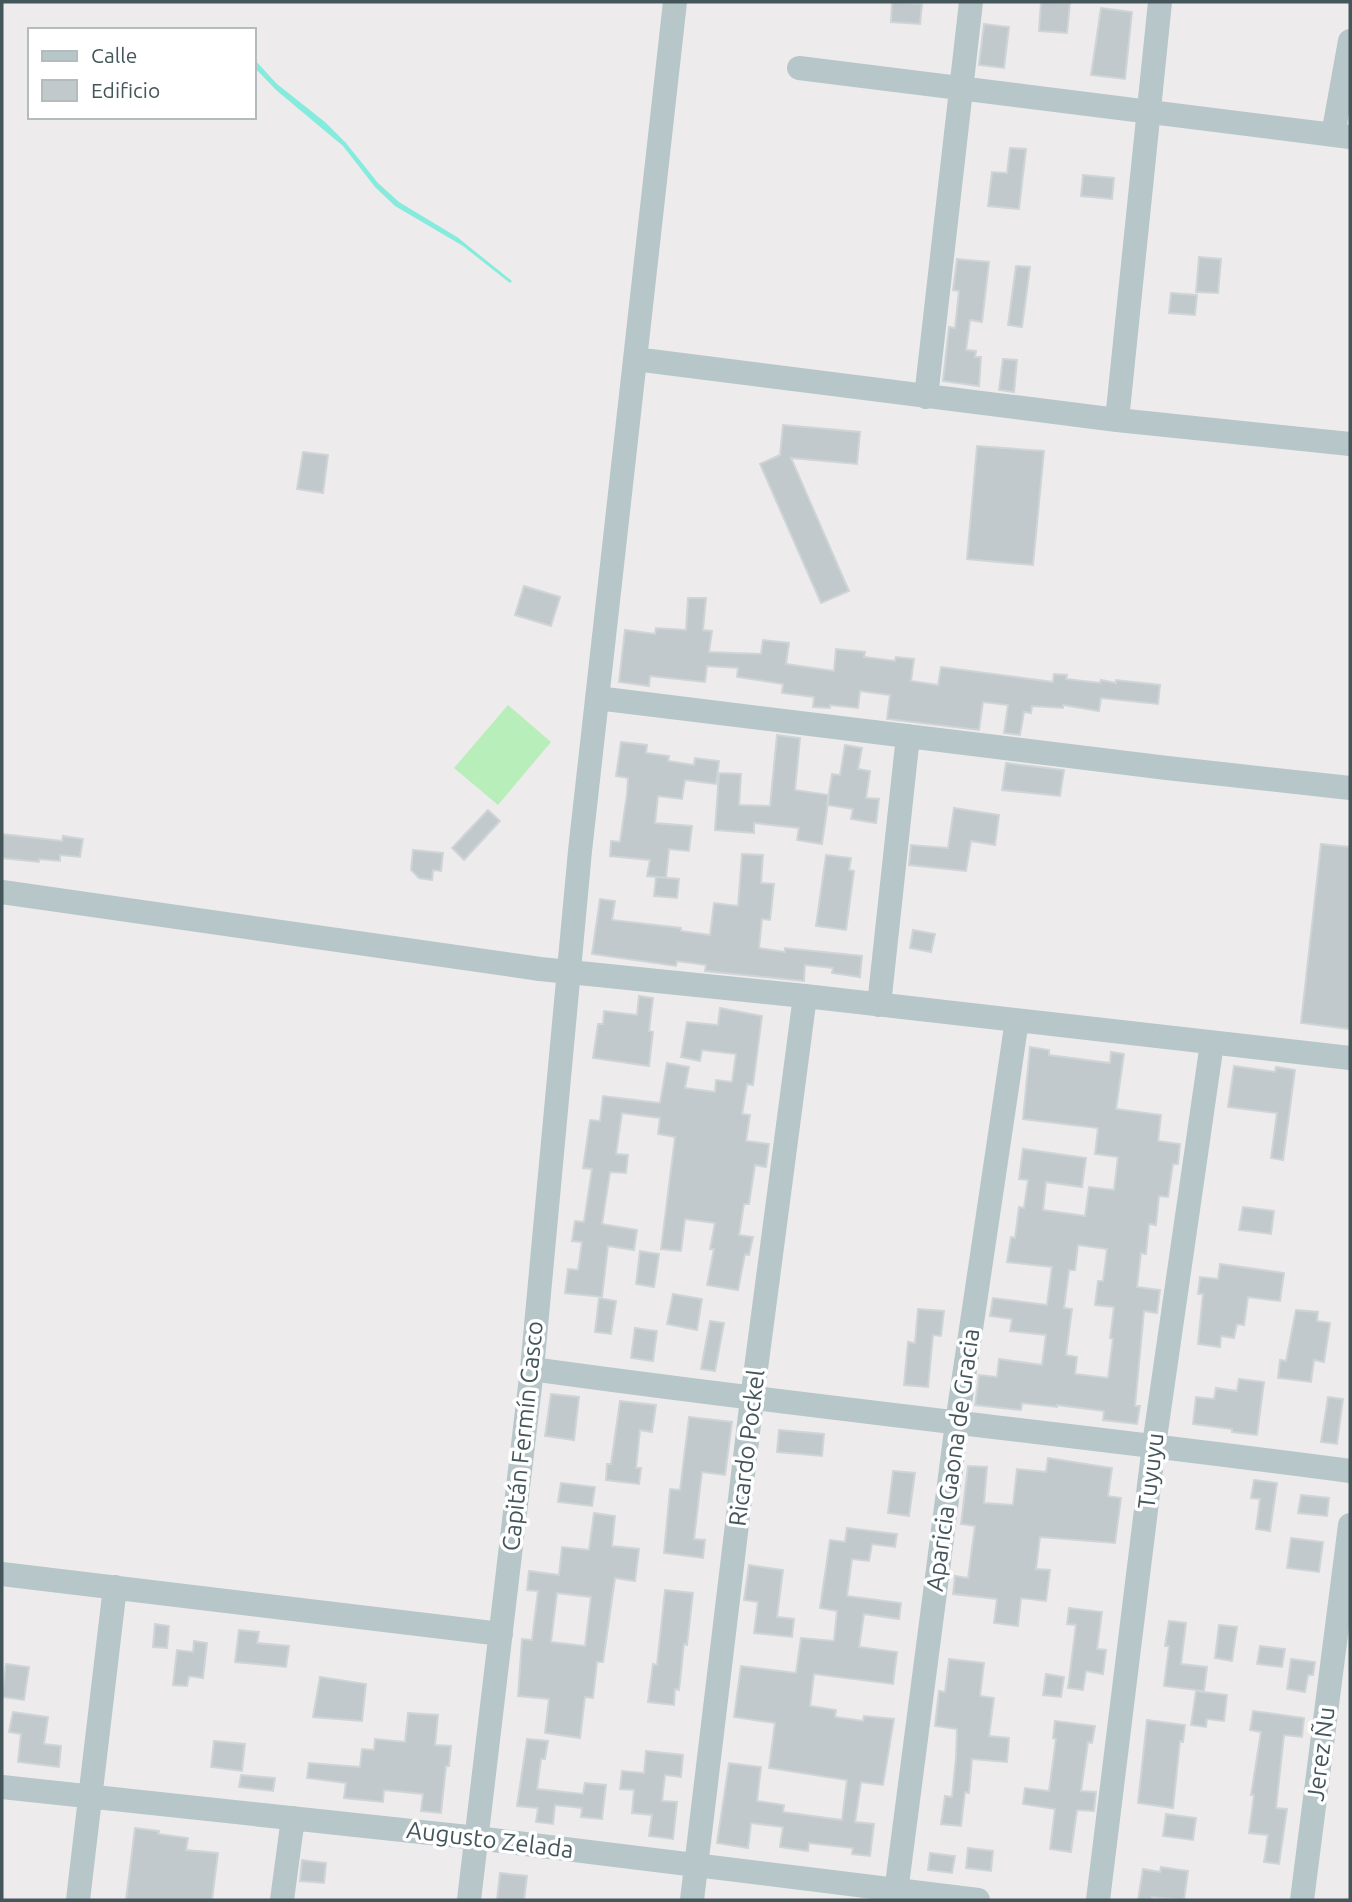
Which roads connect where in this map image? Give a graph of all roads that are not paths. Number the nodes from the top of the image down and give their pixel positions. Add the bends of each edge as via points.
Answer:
1 (675, 2) edge
2 (971, 2) edge
3 (1160, 2) edge
4 (1350, 41) edge
5 (799, 68) dead end
6 (961, 88) junction
7 (1147, 112) junction
8 (1342, 136) edge
9 (635, 359) junction
10 (926, 397) junction
11 (1117, 420) junction
12 (1350, 444) edge
13 (597, 698) junction
14 (908, 736) junction
15 (1350, 788) edge
16 (2, 892) edge
17 (568, 972) junction
18 (805, 996) junction
19 (879, 1004) junction
20 (1017, 1020) junction
21 (1212, 1043) junction
22 (1350, 1058) edge
23 (532, 1369) junction
24 (752, 1399) junction
25 (957, 1423) junction
26 (1154, 1445) junction
27 (1350, 1471) edge
28 (1350, 1525) edge
29 (2, 1574) edge
30 (115, 1587) junction
31 (501, 1634) junction
32 (2, 1787) edge
33 (90, 1796) junction
34 (293, 1818) junction
35 (477, 1838) junction
36 (697, 1866) junction
37 (896, 1895) edge
38 (78, 1900) edge
39 (282, 1900) edge
40 (469, 1900) edge
41 (692, 1900) edge
42 (978, 1900) edge
43 (1098, 1900) edge
44 (1303, 1900) edge

1 - 9 street, Capitán Fermín Casco
2 - 6 street
3 - 7 street
4 - 8 street
5 - 6 street
6 - 7 street
6 - 10 street
7 - 8 street
7 - 11 street
9 - 10 street
9 - 13 street, Capitán Fermín Casco
10 - 11 street
11 - 12 street
13 - 14 street
13 - 17 street, Capitán Fermín Casco
14 - 15 street
14 - 19 street
16 - 17 street
17 - 18 street
17 - 23 street, Capitán Fermín Casco
18 - 19 street
18 - 24 street, Ricardo Pockel
19 - 20 street
20 - 21 street
20 - 25 street, Aparicia Gaona de Gracia
21 - 22 street
21 - 26 street, Tuyuyu
23 - 24 street
23 - 31 street, Capitán Fermín Casco
24 - 25 street
24 - 36 street, Ricardo Pockel
25 - 26 street
25 - 37 street, Aparicia Gaona de Gracia
26 - 27 street
26 - 43 street, Tuyuyu
28 - 44 street, Jerez Ñu
29 - 30 street
30 - 31 street
30 - 33 street
31 - 35 street, Capitán Fermín Casco
32 - 33 street, Augusto Zelada
33 - 34 street, Augusto Zelada
33 - 38 street
34 - 35 street, Augusto Zelada
34 - 39 street
35 - 36 street, Augusto Zelada
35 - 40 street, Capitán Fermín Casco
36 - 37 street, Augusto Zelada
36 - 41 street, Ricardo Pockel
37 - 42 street, Augusto Zelada

